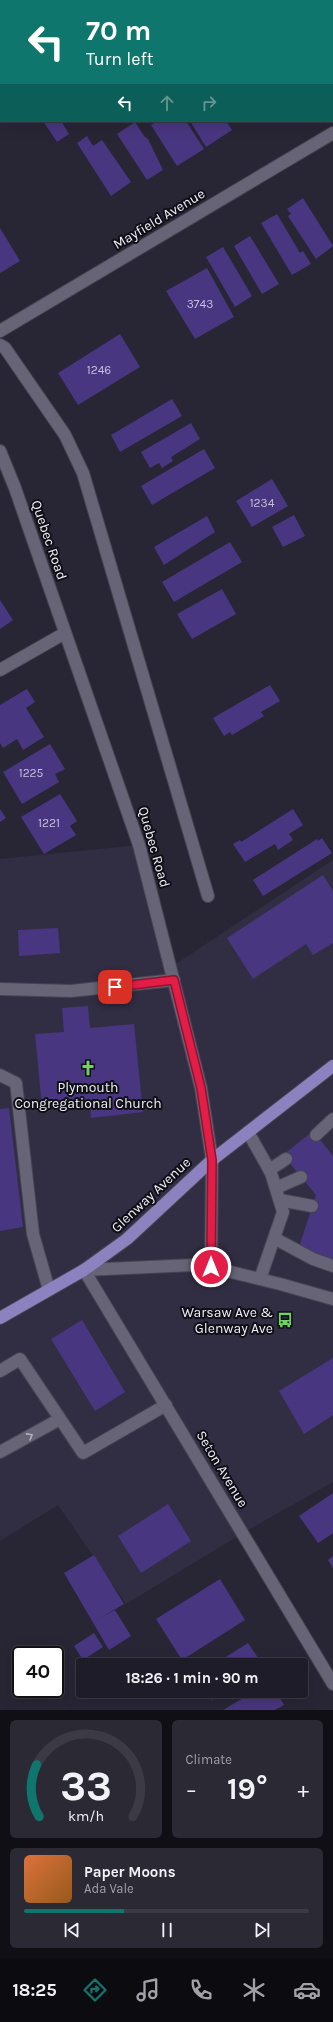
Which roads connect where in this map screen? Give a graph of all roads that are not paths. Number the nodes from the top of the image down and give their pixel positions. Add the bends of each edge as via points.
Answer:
1 (333, 133) edge
2 (0, 331) edge
3 (0, 345) edge
4 (0, 451) edge
5 (65, 633) junction
6 (0, 670) edge
7 (208, 896) dead end
8 (174, 980) junction
9 (0, 989) edge
10 (333, 1066) edge
11 (0, 1075) edge
12 (333, 1119) edge
13 (248, 1132) junction
14 (316, 1135) dead end
15 (286, 1159) dead end
16 (212, 1160) junction
17 (269, 1170) junction
18 (301, 1177) dead end
19 (276, 1188) junction
20 (280, 1200) junction
21 (312, 1206) dead end
22 (274, 1238) junction
23 (333, 1266) edge
24 (211, 1267) junction
25 (84, 1270) junction
26 (260, 1279) junction
27 (49, 1290) junction
28 (333, 1299) edge
29 (0, 1318) edge
30 (0, 1370) edge
31 (166, 1406) junction
32 (60, 1419) junction
33 (0, 1452) edge
34 (333, 1684) edge

1 - 2 street, Mayfield Avenue
3 - 7 street via 5,348 64,436 83,473
4 - 5 street, Quebec Road
5 - 6 street
5 - 8 street, Quebec Road via 140,845
8 - 9 street via 71,991
8 - 16 street, Quebec Road via 201,1088
10 - 13 main road, Glenway Avenue
11 - 27 street via 16,1083 33,1234
12 - 14 street
13 - 16 main road, Glenway Avenue
13 - 17 street
15 - 17 street
16 - 24 street, Quebec Road
16 - 25 main road, Glenway Avenue via 127,1239
17 - 19 street
18 - 19 street
19 - 20 street
20 - 21 street
20 - 22 street via 284,1212
22 - 23 street
22 - 26 street
24 - 25 street via 193,1265
24 - 26 street
25 - 27 main road, Glenway Avenue
25 - 31 street, Seton Avenue
26 - 28 street
27 - 29 main road, Glenway Avenue
30 - 32 street via 20,1359
31 - 32 street via 83,1453
31 - 34 street, Seton Avenue
33 -> 32 street

